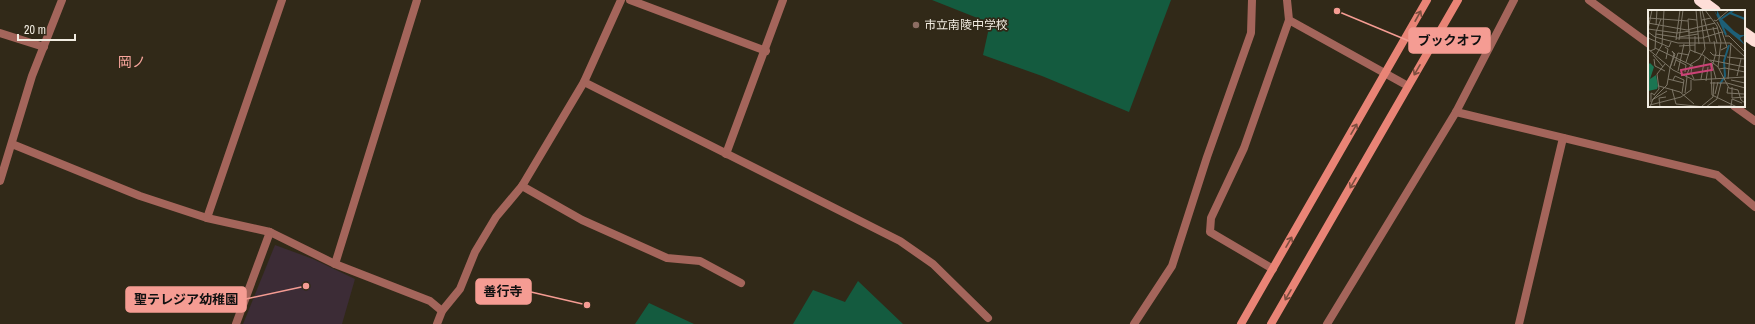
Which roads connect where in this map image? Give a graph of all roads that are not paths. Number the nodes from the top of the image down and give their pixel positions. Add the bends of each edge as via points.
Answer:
1 (62, 0) edge
2 (282, 0) edge
3 (417, 0) edge
4 (621, 0) edge
5 (630, 0) edge
6 (783, 0) edge
7 (1252, 0) edge
8 (1287, 0) edge
9 (1427, 0) edge
10 (1458, 0) edge
11 (1514, 0) edge
12 (1589, 0) edge
13 (1700, 0) edge
14 (1714, 10) edge
15 (1289, 20) junction
16 (0, 33) edge
17 (1745, 34) edge
18 (1755, 41) edge
19 (1648, 43) edge
20 (44, 47) junction
21 (766, 51) junction
22 (1386, 73) junction
23 (584, 82) junction
24 (1408, 86) junction
25 (1735, 107) edge
26 (1456, 112) junction
27 (1755, 121) edge
28 (1563, 138) junction
29 (12, 144) junction
30 (726, 154) junction
31 (0, 181) edge
32 (522, 186) junction
33 (1755, 207) edge
34 (207, 218) junction
35 (270, 232) junction
36 (335, 264) junction
37 (1273, 269) junction
38 (741, 283) dead end
39 (442, 311) junction
40 (988, 318) dead end
41 (236, 324) edge
42 (438, 324) edge
43 (1134, 324) edge
44 (1241, 324) edge
45 (1271, 324) edge
46 (1327, 324) edge
47 (1518, 324) edge

1 - 20 street
2 - 34 street
3 - 36 street
4 - 23 street
5 - 21 street
6 - 21 street
7 - 43 street via 1251,33 1172,266
8 - 15 street
22 -> 9 street
10 -> 24 street
11 - 26 street
12 - 19 street
13 - 14 highway
15 - 22 street
15 - 37 street via 1244,148 1211,218 1210,232
16 - 20 street
17 - 18 highway
20 - 29 street via 32,76
21 - 30 street
22 - 24 street
37 -> 22 street
23 - 30 street
23 - 32 street
24 -> 45 street
25 - 27 street
26 - 28 street
26 - 46 street
28 - 33 street via 1717,175
28 - 47 street
29 - 31 street
29 - 34 street via 140,196
30 - 40 street via 900,241 933,264
32 - 38 street via 582,220 667,258 700,261
32 - 39 street via 496,217 475,252 460,289
34 - 35 street
35 - 36 street
35 - 41 street
36 - 39 street via 430,301
37 - 44 street
39 - 42 street

